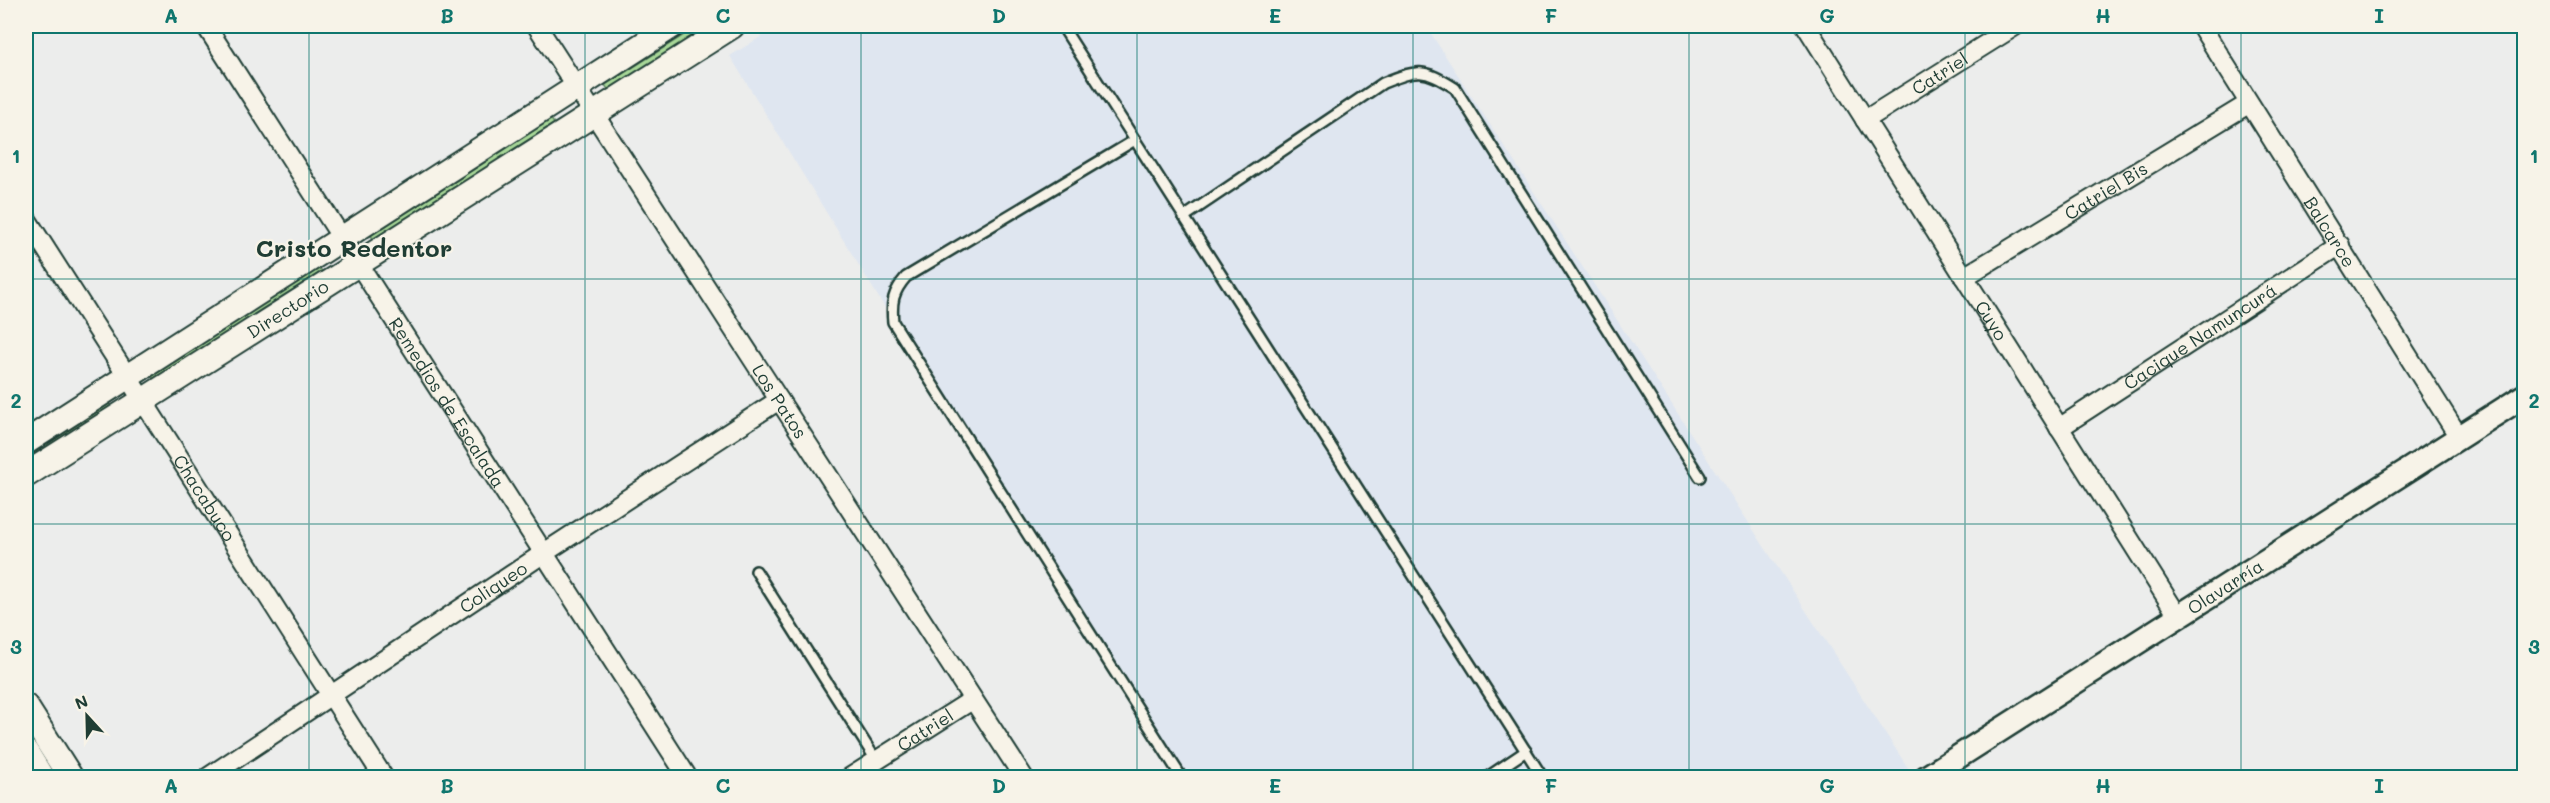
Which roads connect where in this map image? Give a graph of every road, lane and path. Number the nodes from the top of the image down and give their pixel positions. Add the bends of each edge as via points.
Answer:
1 (206, 26) edge
2 (537, 26) edge
3 (672, 26) edge
4 (732, 26) edge
5 (1062, 26) edge
6 (1806, 26) edge
7 (2015, 26) edge
8 (2201, 26) edge
9 (575, 87) junction
10 (2248, 104) junction
11 (594, 115) junction
12 (1865, 120) junction
13 (1135, 140) junction
14 (1184, 217) junction
15 (26, 218) edge
16 (342, 238) junction
17 (2340, 245) junction
18 (359, 264) junction
19 (1964, 277) junction
20 (125, 376) junction
21 (2524, 396) edge
22 (779, 400) junction
23 (142, 402) junction
24 (2059, 428) junction
25 (2459, 437) junction
26 (26, 442) edge
27 (26, 475) edge
28 (1700, 477) dead end
29 (544, 553) junction
30 (756, 571) dead end
31 (2178, 616) junction
32 (331, 694) junction
33 (972, 700) junction
34 (26, 707) edge
35 (1526, 751) junction
36 (26, 752) edge
37 (876, 760) junction
38 (42, 777) edge
39 (71, 777) edge
40 (207, 777) edge
41 (384, 777) edge
42 (688, 777) edge
43 (849, 777) edge
44 (1024, 777) edge
45 (1182, 777) edge
46 (1486, 777) edge
47 (1543, 777) edge
48 (1925, 777) edge

1 - 16 street, Remedios de Escalada
2 - 9 street, Los Patos
3 - 9 main road, Directorio
4 - 11 main road, Directorio
5 - 13 lane
6 - 12 street, Cuyo
7 - 12 street, Catriel
8 - 10 street, Balcarce
9 - 11 street, Los Patos
9 - 16 main road, Directorio
10 - 17 street, Balcarce
10 - 19 street, Catriel Bis
11 - 18 main road, Directorio
11 - 22 street, Los Patos
12 - 19 street, Cuyo
13 - 14 lane
13 - 45 lane via 906,277 896,288 891,303 893,322
14 - 28 lane via 1383,83 1406,74 1429,72 1455,88
14 - 35 lane
15 - 20 street, Chacabuco
16 - 18 street, Remedios de Escalada
16 - 20 main road, Directorio
17 - 24 street, Cacique Namuncurá
17 - 25 street, Balcarce
18 - 23 main road, Directorio
18 - 29 street, Remedios de Escalada
19 - 24 street, Cuyo
20 - 23 street, Chacabuco
20 - 26 main road, Directorio
21 - 25 street, Olavarría
22 - 29 street, Coliqueo
22 - 33 street, Los Patos
23 - 27 main road, Directorio
23 - 32 street, Chacabuco
24 - 31 street, Cuyo
25 - 31 street, Olavarría
29 - 32 street, Coliqueo
29 - 42 street, Remedios de Escalada
30 - 37 lane
31 - 48 street, Olavarría
32 - 40 street, Coliqueo
32 - 41 street, Chacabuco
33 - 37 street, Catriel
33 - 44 street, Los Patos
34 - 39 main road
35 - 46 lane
35 - 47 lane
36 - 38 main road
37 - 43 street, Catriel

